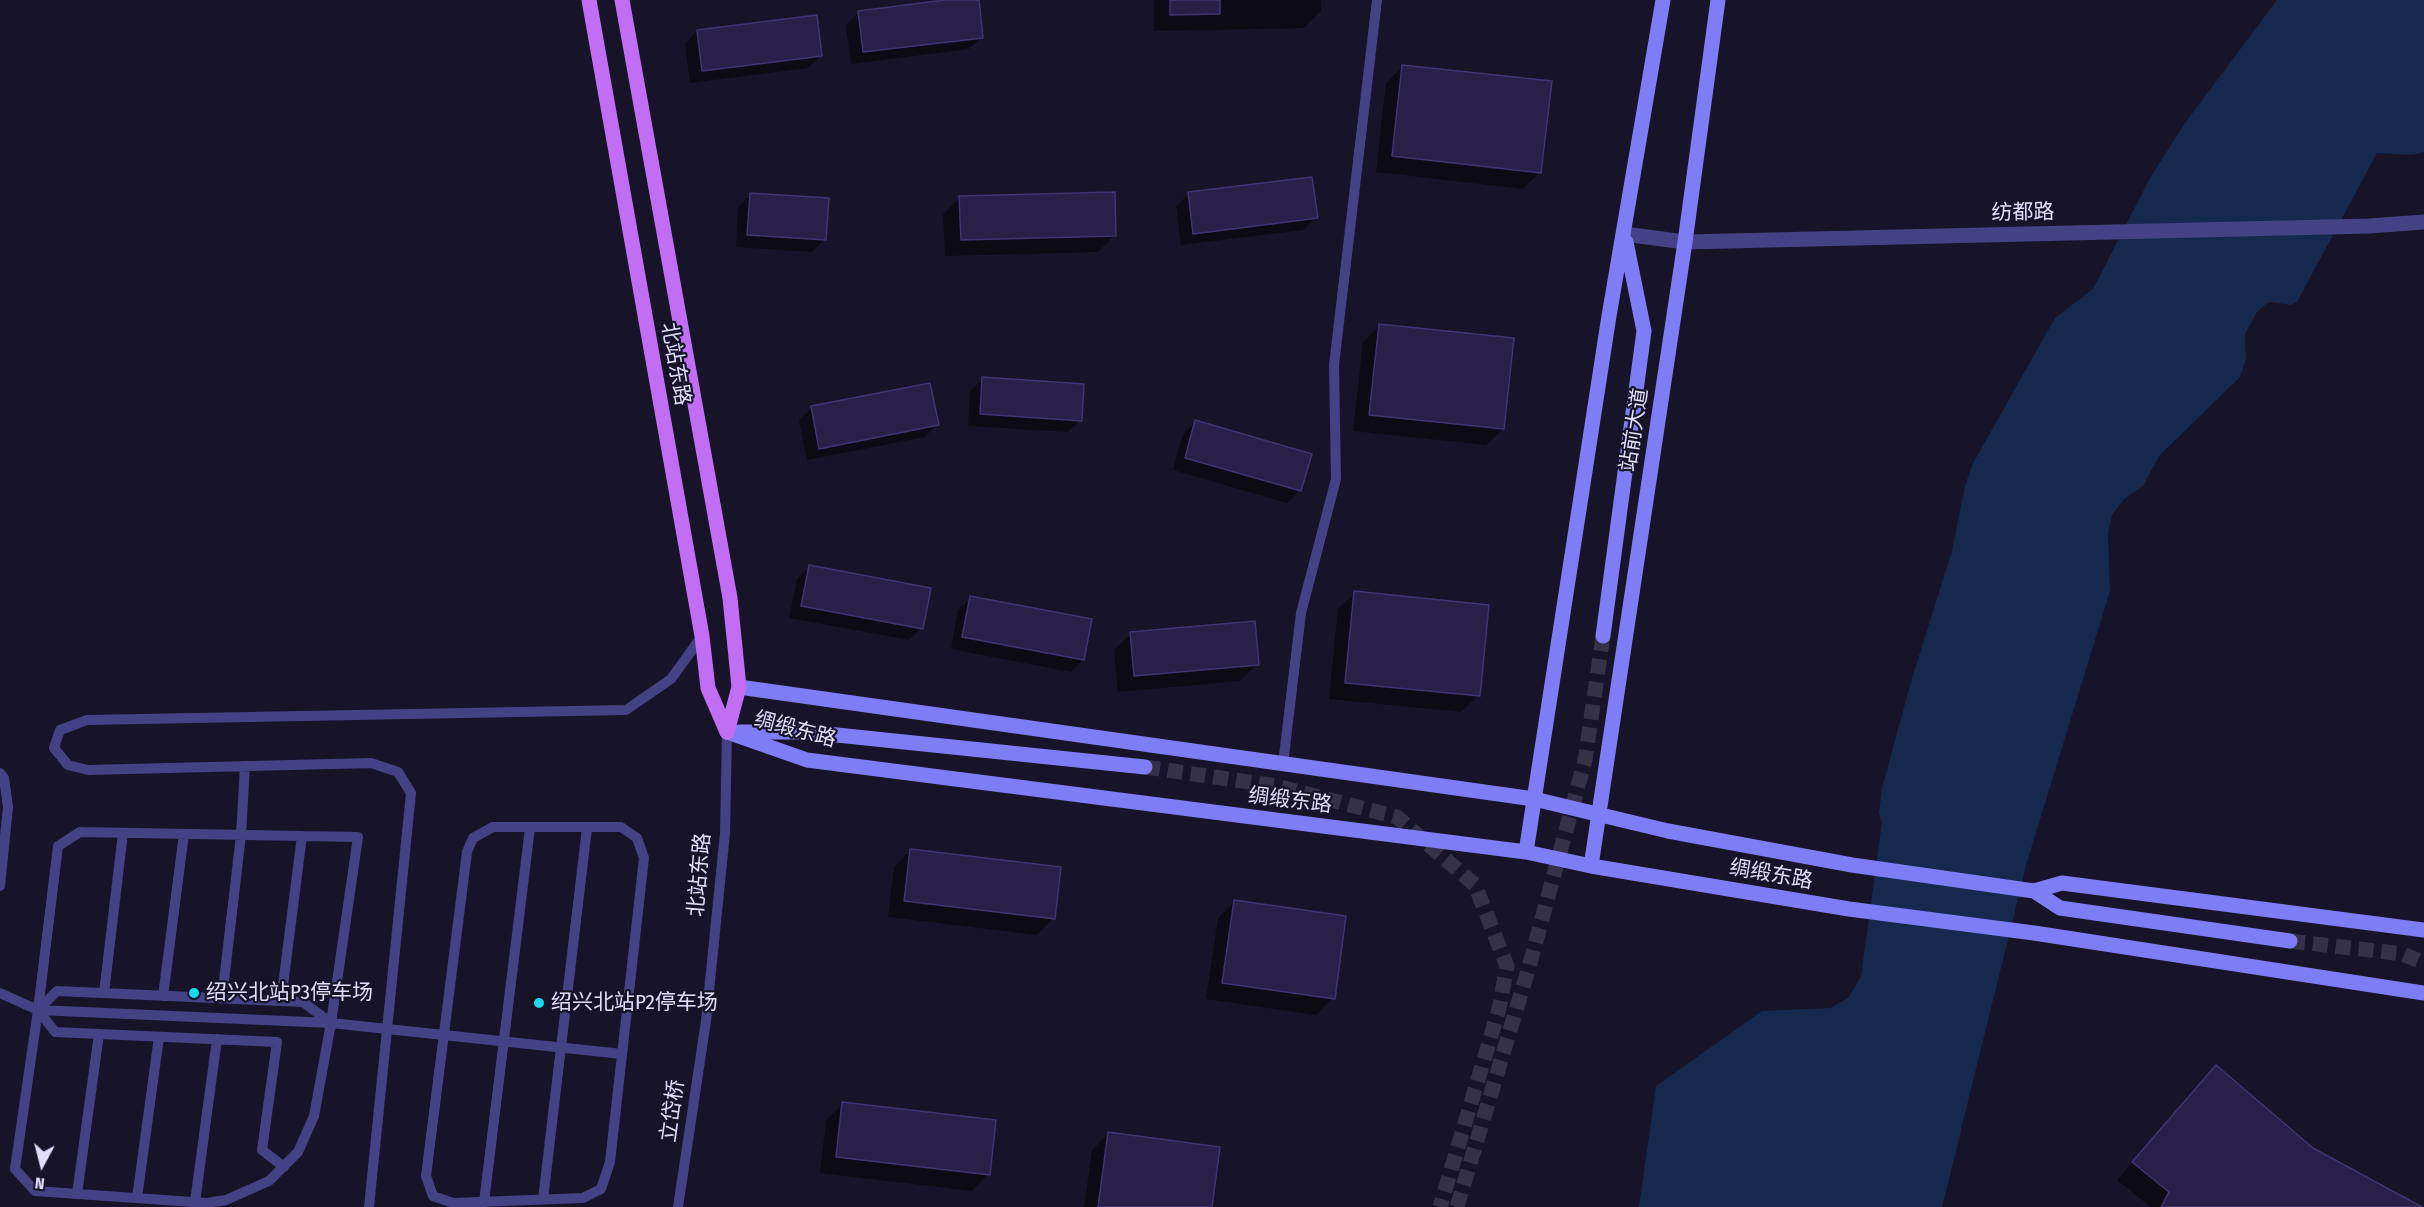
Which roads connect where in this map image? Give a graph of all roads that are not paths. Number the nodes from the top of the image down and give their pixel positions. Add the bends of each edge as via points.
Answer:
1 (589, 0) edge
2 (622, 0) edge
3 (1377, 0) edge
4 (1663, 0) edge
5 (1718, 0) edge
6 (2424, 222) edge
7 (1624, 234) junction
8 (1685, 242) junction
9 (702, 636) junction
10 (1603, 636) tunnel mouth
11 (739, 687) junction
12 (727, 732) junction
13 (1283, 764) junction
14 (245, 766) junction
15 (1145, 767) tunnel mouth
16 (0, 773) edge
17 (1534, 799) junction
18 (1598, 814) junction
19 (530, 828) junction
20 (587, 828) junction
21 (123, 833) junction
22 (183, 834) junction
23 (242, 835) junction
24 (302, 836) junction
25 (1526, 852) junction
26 (1591, 866) junction
27 (0, 886) edge
28 (2034, 891) junction
29 (2424, 930) edge
30 (2290, 941) tunnel mouth
31 (0, 993) edge
32 (104, 993) junction
33 (2424, 993) edge
34 (163, 996) junction
35 (222, 999) junction
36 (281, 1001) junction
37 (38, 1010) junction
38 (706, 1020) joint
39 (331, 1023) junction
40 (387, 1028) junction
41 (99, 1034) junction
42 (444, 1034) junction
43 (159, 1036) junction
44 (217, 1039) junction
45 (504, 1041) junction
46 (560, 1047) junction
47 (622, 1054) junction
48 (284, 1167) junction
49 (78, 1194) junction
50 (137, 1198) junction
51 (543, 1199) junction
52 (484, 1202) junction
53 (195, 1203) junction
54 (369, 1207) edge
55 (678, 1207) edge

1 - 9 main road, 北站东路
2 - 11 main road, 北站东路 via 730,598
3 - 13 lane via 1334,365 1336,479 1301,613
4 - 7 main road, 站前大道
5 - 8 main road, 站前大道
6 - 8 street, 纺都路
7 - 8 street, 纺都路
7 - 10 main road via 1644,331
7 - 17 main road, 站前大道
8 - 18 main road, 站前大道
9 - 12 main road, 北站东路 via 708,688
9 - 14 lane via 671,679 626,710 87,720 60,730 54,748 68,765 88,770
11 - 12 main road, 北站东路
11 - 13 main road, 绸缎东路
12 - 15 main road via 808,732
12 - 25 main road, 绸缎东路 via 807,760
12 - 38 lane, 北站东路 via 725,833
13 - 17 main road, 绸缎东路
14 - 23 lane
14 - 40 lane via 371,763 398,772 411,793
16 - 27 lane via 8,807
17 - 18 main road, 绸缎东路
17 - 25 main road, 站前大道
18 - 26 main road, 站前大道
18 - 28 main road, 绸缎东路 via 1852,865
19 - 20 lane
19 - 42 lane via 493,828 473,838 467,852
19 - 45 lane
20 - 46 lane
20 - 47 lane via 621,827 637,838 644,858
21 - 22 lane
21 - 32 lane
21 - 37 lane via 80,832 58,846
22 - 23 lane
22 - 34 lane
23 - 24 lane
23 - 35 lane
24 - 36 lane
24 - 39 lane via 358,837
25 - 26 main road, 绸缎东路
26 - 33 main road, 绸缎东路 via 1849,909
28 - 29 main road via 2062,883
28 - 30 main road via 2060,908
31 - 37 lane
32 - 34 lane
32 - 37 lane via 57,991
34 - 35 lane
35 - 36 lane
36 - 39 lane via 303,1002
37 - 39 lane
37 - 41 lane via 55,1032
37 - 49 lane via 15,1168 35,1191
38 - 55 lane, 立岱桥
39 - 40 lane
39 - 48 lane via 314,1116 298,1152
40 - 42 lane
40 - 54 lane
41 - 43 lane
41 - 49 lane
42 - 45 lane
42 - 52 lane via 426,1176 433,1196 453,1203
43 - 44 lane
43 - 50 lane
44 - 48 lane via 277,1042 262,1150
44 - 53 lane
45 - 46 lane
45 - 52 lane
46 - 47 lane
46 - 51 lane
47 - 51 lane via 610,1162 601,1189 583,1198
48 - 53 lane via 269,1181 226,1200
49 - 50 lane
50 - 53 lane
51 - 52 lane

